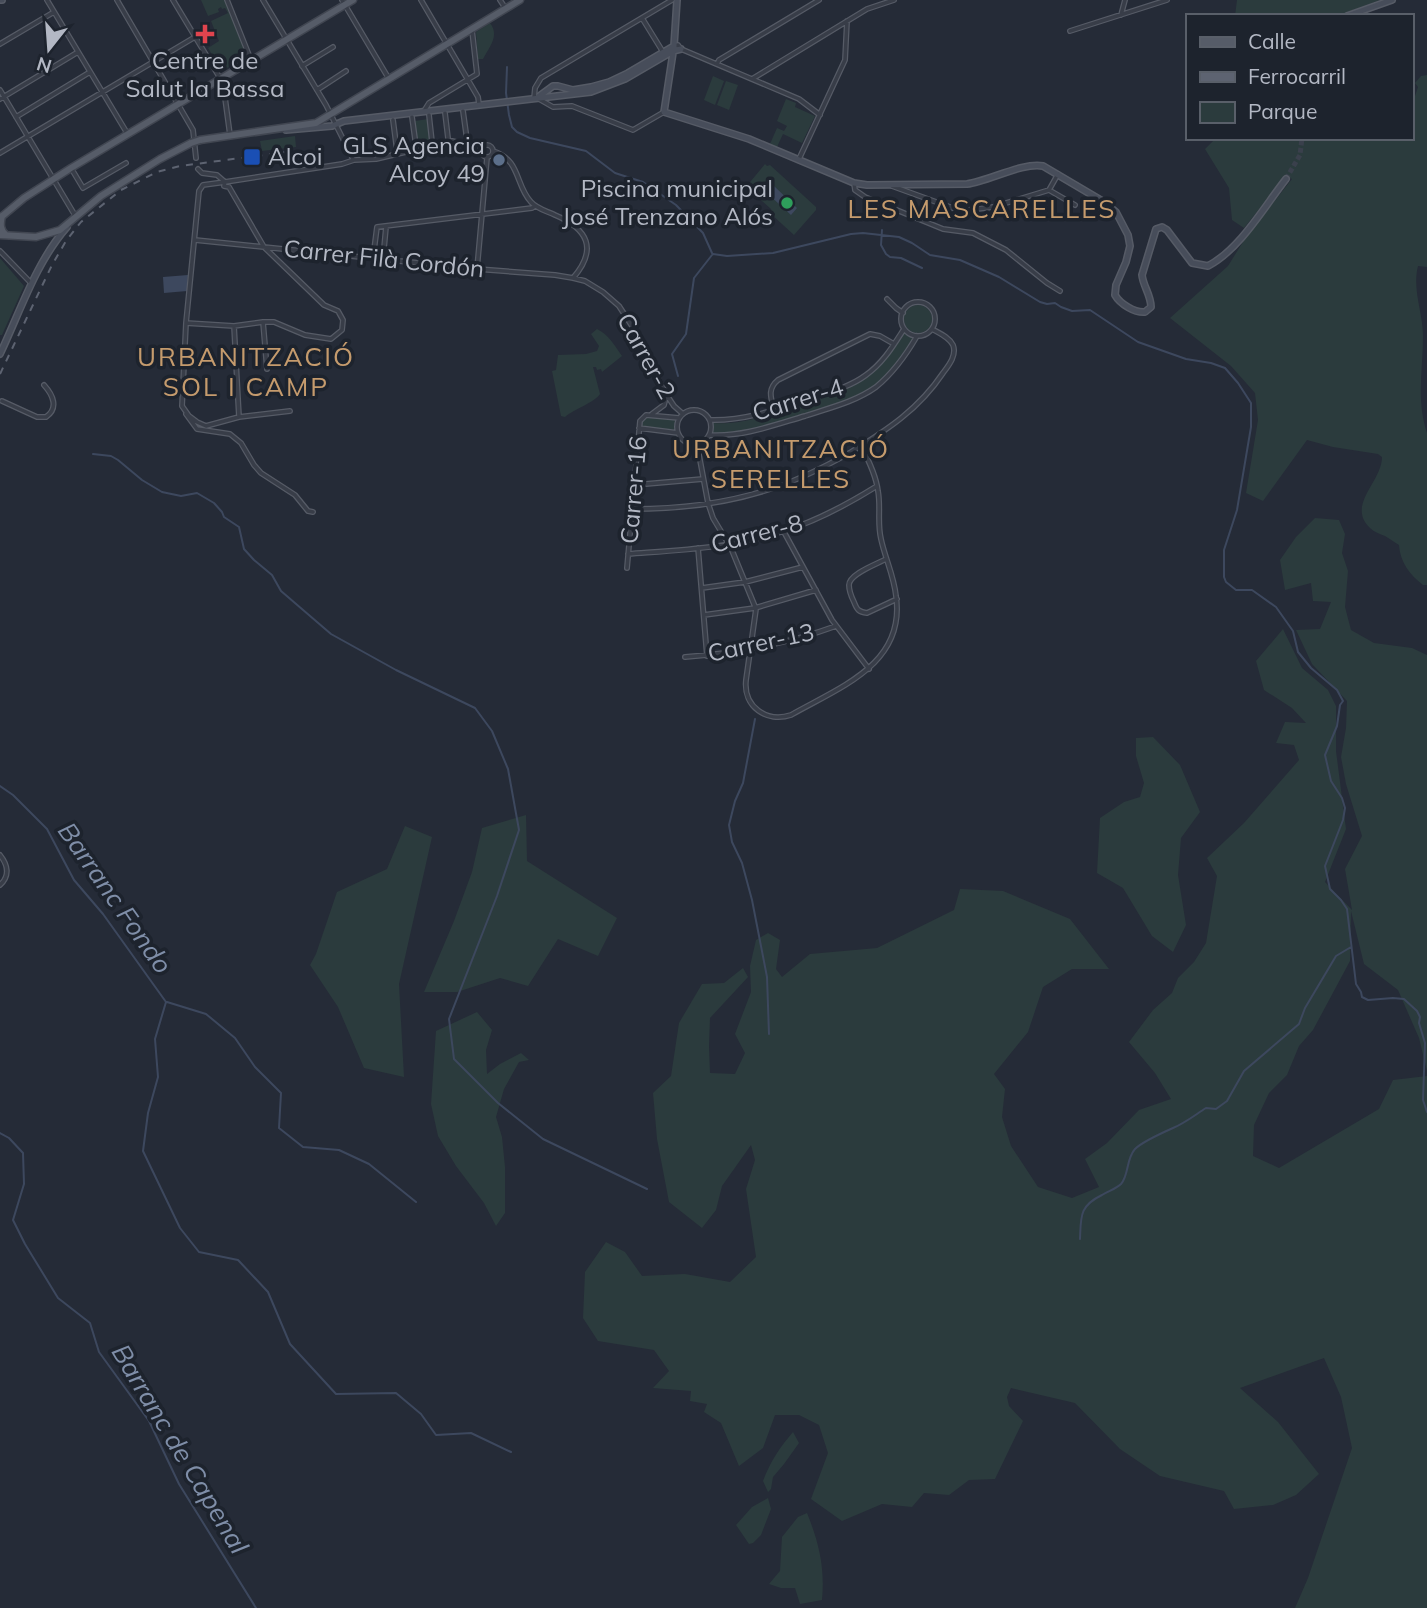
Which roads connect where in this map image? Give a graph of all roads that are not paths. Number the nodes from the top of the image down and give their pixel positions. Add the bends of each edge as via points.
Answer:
1 (47, 0) edge
2 (117, 0) edge
3 (173, 0) edge
4 (227, 0) edge
5 (262, 0) edge
6 (353, 0) edge
7 (421, 0) edge
8 (500, 0) edge
9 (520, 0) edge
10 (672, 0) edge
11 (677, 0) edge
12 (819, 0) edge
13 (894, 0) edge
14 (1125, 0) edge
15 (1167, 0) edge
16 (1392, 0) edge
17 (343, 3) edge
18 (506, 9) junction
19 (54, 12) junction
20 (1353, 14) edge
21 (1121, 15) junction
22 (642, 18) junction
23 (847, 21) junction
24 (472, 30) junction
25 (1070, 31) dead end
26 (195, 37) junction
27 (287, 40) junction
28 (0, 44) edge
29 (447, 44) junction
30 (333, 47) dead end
31 (673, 48) junction
32 (681, 49) joint
33 (78, 52) junction
34 (663, 52) junction
35 (252, 61) junction
36 (153, 62) junction
37 (717, 64) junction
38 (302, 66) junction
39 (90, 72) junction
40 (346, 72) dead end
41 (221, 79) junction
42 (389, 79) junction
43 (468, 79) junction
44 (752, 79) junction
45 (561, 87) junction
46 (548, 89) junction
47 (0, 90) edge
48 (317, 90) junction
49 (103, 93) junction
50 (569, 95) junction
51 (2, 97) edge
52 (536, 98) junction
53 (547, 101) junction
54 (179, 104) junction
55 (483, 104) junction
56 (563, 105) junction
57 (463, 111) dead end
58 (664, 111) junction
59 (426, 113) junction
60 (445, 113) dead end
61 (331, 114) junction
62 (820, 115) junction
63 (16, 117) junction
64 (412, 117) dead end
65 (393, 120) dead end
66 (336, 125) junction
67 (272, 130) junction
68 (128, 134) junction
69 (230, 135) junction
70 (28, 136) junction
71 (448, 138) dead end
72 (467, 140) dead end
73 (432, 142) dead end
74 (415, 146) dead end
75 (482, 148) junction
76 (397, 151) dead end
77 (493, 151) junction
78 (0, 153) edge
79 (196, 158) dead end
80 (487, 158) junction
81 (354, 160) junction
82 (799, 160) junction
83 (126, 163) dead end
84 (71, 169) junction
85 (198, 169) dead end
86 (1058, 174) junction
87 (53, 179) junction
88 (1286, 179) tunnel mouth
89 (227, 183) junction
90 (854, 183) junction
91 (889, 186) junction
92 (1049, 190) junction
93 (1075, 205) dead end
94 (535, 206) junction
95 (481, 214) junction
96 (1, 217) edge
97 (74, 220) junction
98 (386, 226) junction
99 (3, 235) edge
100 (195, 240) junction
101 (264, 247) junction
102 (0, 251) edge
103 (373, 258) junction
104 (383, 259) junction
105 (477, 269) junction
106 (573, 278) junction
107 (33, 284) junction
108 (1060, 291) dead end
109 (887, 299) dead end
110 (903, 313) junction
111 (263, 322) junction
112 (186, 323) junction
113 (234, 326) junction
114 (904, 329) junction
115 (932, 329) junction
116 (917, 336) junction
117 (2, 342) edge
118 (894, 344) junction
119 (0, 354) edge
120 (267, 369) dead end
121 (44, 385) dead end
122 (666, 394) junction
123 (1, 403) edge
124 (182, 406) junction
125 (774, 410) junction
126 (290, 411) dead end
127 (648, 415) junction
128 (681, 416) junction
129 (239, 417) junction
130 (710, 420) junction
131 (639, 428) junction
132 (678, 433) junction
133 (709, 435) junction
134 (697, 444) junction
135 (861, 446) junction
136 (703, 479) junction
137 (634, 485) junction
138 (877, 486) junction
139 (708, 503) junction
140 (632, 509) junction
141 (313, 512) dead end
142 (784, 531) junction
143 (728, 544) junction
144 (698, 548) junction
145 (628, 554) junction
146 (887, 559) junction
147 (803, 567) junction
148 (627, 568) dead end
149 (745, 582) junction
150 (702, 588) junction
151 (816, 590) junction
152 (897, 599) junction
153 (755, 608) junction
154 (704, 615) junction
155 (836, 626) junction
156 (751, 649) junction
157 (707, 656) junction
158 (685, 657) dead end
159 (869, 669) junction
160 (0, 855) edge
161 (0, 886) edge

1 - 19 street
2 - 36 street
3 - 26 street
4 - 35 street
5 - 27 street
6 - 17 main road
7 - 29 street
8 - 18 street
9 - 18 main road
10 - 22 street
11 - 31 street
12 - 37 street
13 - 23 street
14 - 21 street
15 - 21 street
16 - 20 street
17 - 27 main road
17 - 42 street
18 - 24 main road
19 - 28 street
19 - 33 street
21 - 25 street
22 - 34 street
22 - 52 street via 541,78
23 - 44 street
23 - 62 street via 845,60
24 - 29 main road
24 - 43 street via 477,74
26 - 36 street
26 - 41 street
27 - 35 main road
27 - 38 street
29 - 42 main road
29 - 43 street
30 - 38 street
31 - 32 street
31 - 34 street
31 - 50 street via 615,84
31 - 58 street
32 - 37 street
33 - 39 street
33 - 51 street
34 - 45 street via 609,82 573,90
35 - 41 main road
36 - 49 street
36 - 54 street
37 - 44 street
38 - 48 street
39 - 49 street
39 - 63 street
40 - 48 street
41 - 54 main road
41 - 69 street
42 - 61 main road
43 - 55 street
43 - 59 street via 429,103
44 - 62 street via 799,99
45 - 46 street
45 - 50 street
46 - 52 street
46 - 53 street
47 - 51 street
48 - 61 street
49 - 68 street
49 - 70 street
50 - 53 street
50 - 56 street
51 - 63 street
52 - 53 street
52 - 55 street
53 - 56 street via 556,108
54 - 68 main road
54 - 79 street via 193,130
55 - 59 street
56 - 58 street via 633,130
57 - 72 street
58 - 82 street
59 - 66 street
59 - 73 street
60 - 71 street
61 - 66 street
61 - 67 main road via 313,123
62 - 82 street
63 - 70 street
64 - 74 street
65 - 76 street
66 - 67 street
66 - 81 street
67 - 69 main road
68 - 84 main road
69 - 97 main road, bridge via 179,148 101,196
70 - 78 street
70 - 87 street
75 - 77 street via 488,145
75 - 80 street via 481,154
75 - 81 street via 452,141
77 - 80 street
77 - 94 street via 512,163
80 - 95 street
81 - 89 street
82 - 90 street
83 - 84 street via 83,188
84 - 87 main road
85 - 89 street
86 - 88 street via 1112,207 1129,239 1130,251 1115,295 1143,313 1151,303 1142,272 1156,229 1166,228 1192,263 1208,266 1235,244
86 - 91 street via 1035,164 972,184
86 - 92 street
87 - 96 main road
87 - 97 street
89 - 100 street via 202,185
89 - 101 street
90 - 91 street
90 - 108 street via 855,190 865,197 943,229 973,233 1005,249
91 - 92 street via 958,211 993,207
92 - 93 street
94 - 95 street
94 - 106 street via 569,222 586,240 587,257
95 - 98 street
95 - 105 street
96 - 99 main road
97 - 99 main road via 46,235
97 - 107 street via 57,238
98 - 103 street via 376,229
98 - 104 street
100 - 101 street, Carrer Filà Cordón
100 - 112 street
101 - 103 street, Carrer Filà Cordón
101 - 111 street via 343,320 342,330 331,340
102 - 107 street
103 - 104 street, Carrer Filà Cordón
104 - 105 street, Carrer Filà Cordón
105 - 106 street, Carrer Filà Cordón
106 - 122 street, Carrer-2 via 594,286 619,306
107 - 117 street
109 - 110 street
110 - 114 street
110 - 115 street via 914,303 929,306 935,319
111 - 113 street
111 - 120 street
112 - 113 street
112 - 124 street
113 - 129 street
114 - 116 street
114 - 118 street, Carrer-4
115 - 116 street
115 - 135 street via 952,342 950,362 919,404
116 - 133 street, Carrer-4 via 893,371 852,400 758,430
117 - 119 street
118 - 125 street, Carrer-4 via 875,368 853,384
118 - 125 street via 870,334 778,380 770,393
121 - 123 street via 54,403 46,417
122 - 127 street, Carrer-16 via 660,410
122 - 128 street, Carrer-2
124 - 129 street via 206,426
124 - 141 street via 197,429 230,434 261,472
125 - 130 street, Carrer-4
126 - 129 street
127 - 128 street
127 - 131 street, Carrer-16
128 - 130 street via 698,410
128 - 132 street
130 - 133 street
131 - 132 street
131 - 137 street, Carrer-16
132 - 134 street via 685,442
133 - 134 street
134 - 136 street
135 - 138 street
135 - 139 street via 801,478
136 - 137 street
136 - 139 street
137 - 140 street, Carrer-16
138 - 142 street, Carrer-8
138 - 146 street via 878,525
139 - 140 street
139 - 143 street
140 - 145 street, Carrer-16
142 - 143 street, Carrer-8
142 - 147 street
143 - 144 street, Carrer-8
143 - 149 street
144 - 145 street, Carrer-8
144 - 150 street
145 - 148 street, Carrer-16
146 - 152 street
146 - 152 street via 854,576 849,587 863,613
147 - 149 street
147 - 151 street
149 - 150 street
149 - 153 street
150 - 154 street
151 - 153 street
151 - 155 street
152 - 159 street via 890,643
153 - 154 street
153 - 156 street
154 - 157 street
155 - 156 street, Carrer-13
155 - 159 street
156 - 157 street, Carrer-13
156 - 159 street via 746,692 755,709 771,717 791,715
157 - 158 street, Carrer-13
160 - 161 street via 8,870

